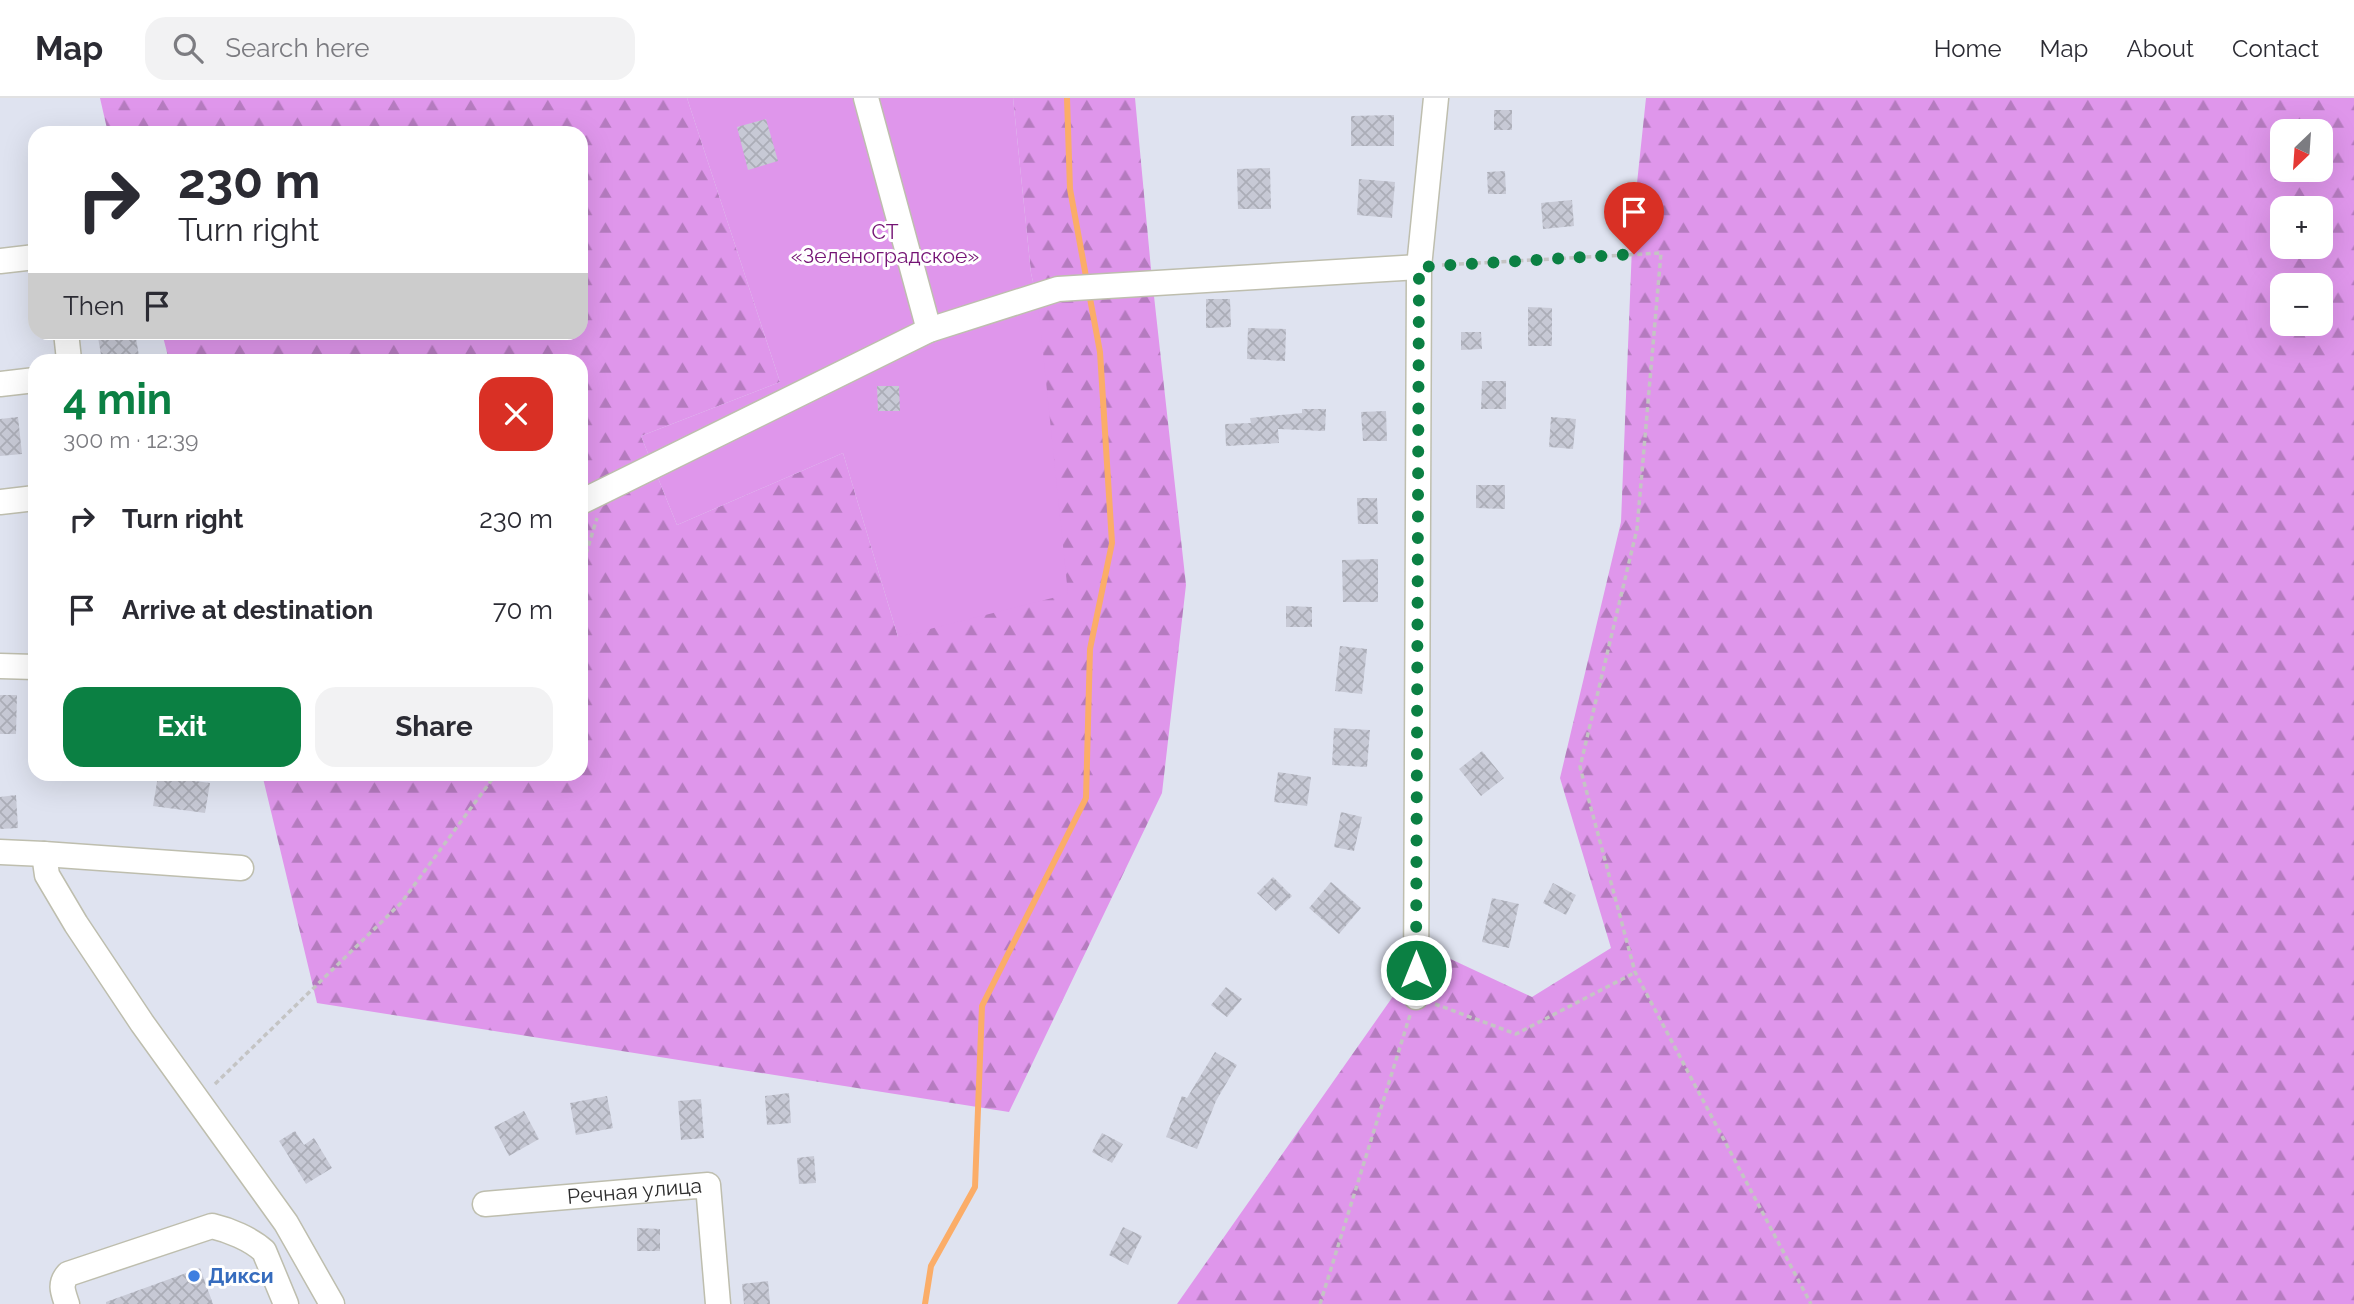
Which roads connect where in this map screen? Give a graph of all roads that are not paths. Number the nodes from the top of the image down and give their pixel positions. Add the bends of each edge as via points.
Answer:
1 (866, 98) edge
2 (1436, 98) edge
3 (28, 258) edge
4 (0, 261) edge
5 (1419, 267) junction
6 (929, 330) junction
7 (28, 381) edge
8 (0, 384) edge
9 (28, 499) edge
10 (588, 499) edge
11 (0, 502) edge
12 (0, 666) edge
13 (28, 667) edge
14 (0, 852) edge
15 (44, 854) junction
16 (241, 868) dead end
17 (1416, 997) road end
18 (485, 1204) dead end
19 (67, 1304) edge
20 (286, 1304) edge
21 (332, 1304) edge
22 (718, 1304) edge

1 - 6 street
2 - 5 street
3 - 4 street
5 - 6 street via 1058,289
5 - 17 street
6 - 10 street
7 - 8 street
9 - 11 street
12 - 13 street
14 - 15 street
15 - 16 street
15 - 21 street via 47,875 76,924 286,1223
18 - 22 street, Речная улица via 708,1185
19 - 20 street via 62,1280 68,1274 212,1226 264,1251

